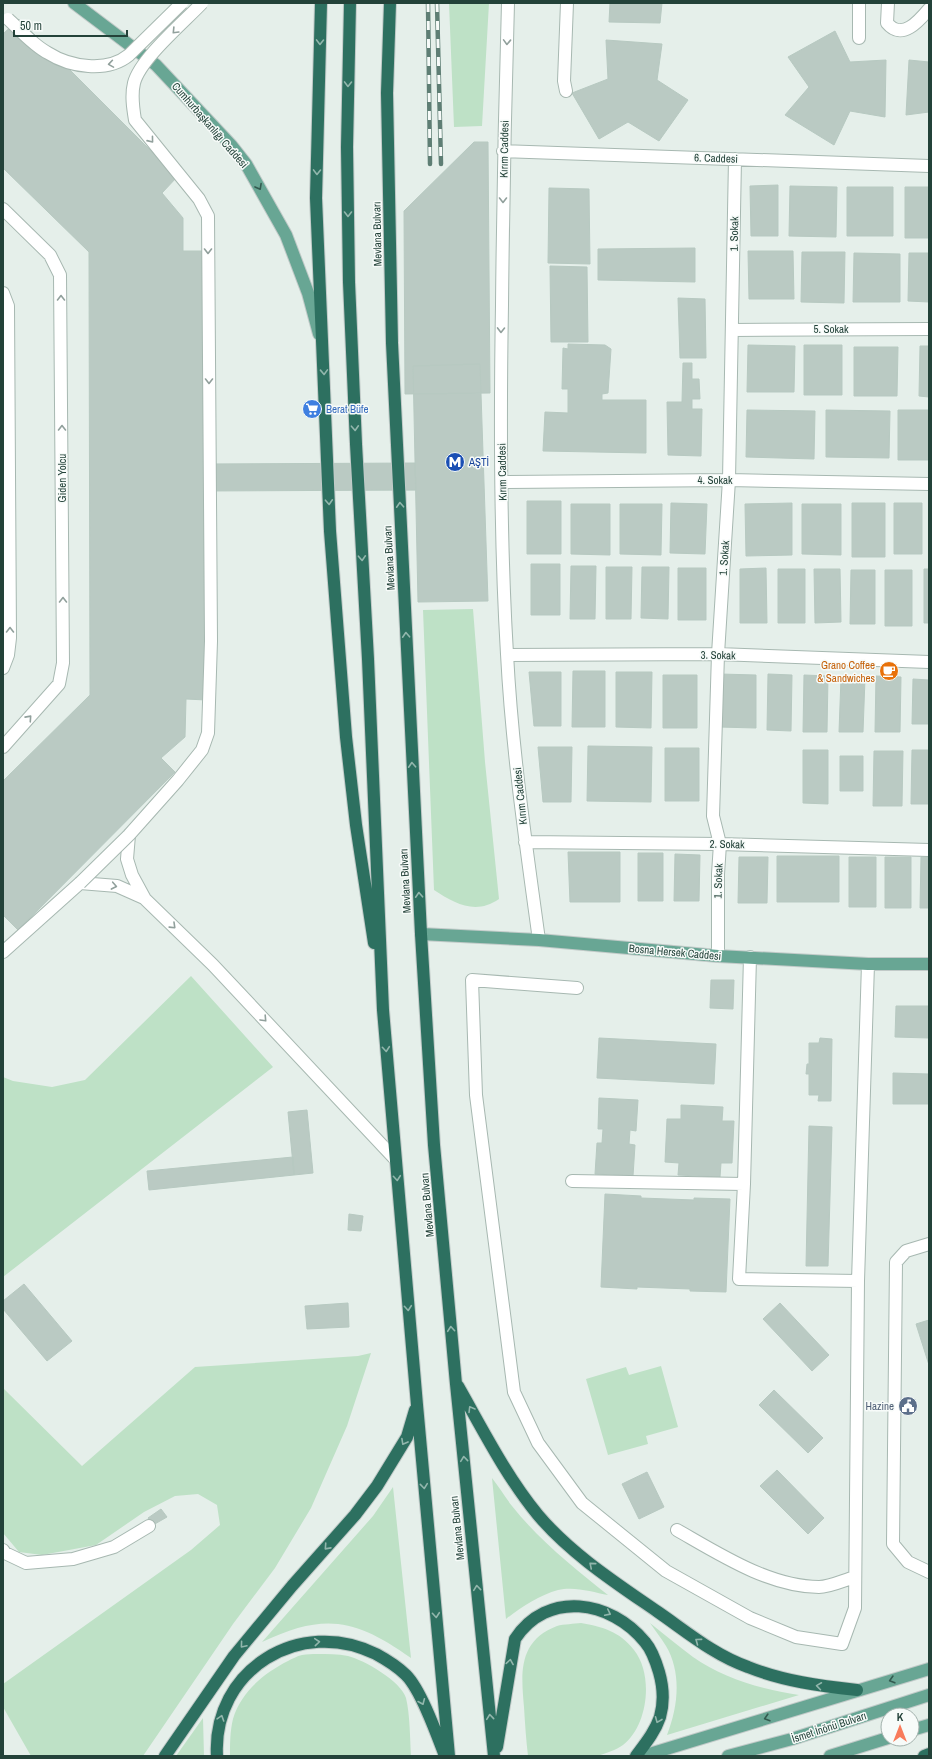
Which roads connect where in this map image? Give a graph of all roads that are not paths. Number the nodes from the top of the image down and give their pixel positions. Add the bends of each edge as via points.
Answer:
1 (74, 3) edge
2 (182, 3) edge
3 (202, 3) edge
4 (321, 3) edge
5 (350, 3) edge
6 (390, 3) edge
7 (508, 3) edge
8 (567, 3) edge
9 (859, 3) edge
10 (888, 3) edge
11 (924, 3) edge
12 (929, 8) edge
13 (8, 19) dead end
14 (859, 38) dead end
15 (566, 91) dead end
16 (503, 151) junction
17 (736, 159) junction
18 (929, 166) edge
19 (3, 208) edge
20 (3, 293) edge
21 (929, 329) edge
22 (732, 330) junction
23 (324, 349) junction
24 (729, 480) junction
25 (502, 482) junction
26 (929, 484) edge
27 (718, 654) junction
28 (507, 655) junction
29 (929, 662) edge
30 (3, 668) edge
31 (3, 747) edge
32 (129, 835) junction
33 (525, 842) junction
34 (720, 844) junction
35 (929, 850) edge
36 (80, 883) junction
37 (145, 899) junction
38 (421, 934) junction
39 (539, 940) junction
40 (3, 952) edge
41 (718, 956) junction
42 (750, 957) junction
43 (868, 964) junction
44 (929, 964) edge
45 (577, 988) dead end
46 (383, 1010) junction
47 (395, 1159) junction
48 (572, 1181) dead end
49 (744, 1184) junction
50 (929, 1244) edge
51 (858, 1281) junction
52 (456, 1384) junction
53 (417, 1405) junction
54 (149, 1526) dead end
55 (677, 1530) dead end
56 (3, 1550) edge
57 (929, 1572) edge
58 (854, 1577) junction
59 (929, 1669) edge
60 (857, 1690) junction
61 (929, 1695) edge
62 (880, 1741) edge
63 (880, 1743) edge
64 (929, 1754) edge
65 (165, 1756) edge
66 (217, 1756) edge
67 (445, 1756) edge
68 (450, 1756) edge
69 (495, 1756) edge
70 (636, 1756) edge
71 (644, 1756) edge
72 (728, 1756) edge
73 (830, 1756) edge
74 (854, 1756) edge
75 (924, 1756) edge

1 -> 23 main road, Cumhurbaşkanlığı Caddesi via 156,65 246,164 286,235 308,293
2 -> 13 street, bridge via 125,59 104,65 68,63 47,53
3 -> 32 street, bridge via 142,64 133,84 133,105 135,120 199,199 208,216 210,721 202,750
4 -> 23 highway via 316,198
5 -> 46 highway via 349,282
38 -> 6 highway, Mevlana Bulvarı via 392,344 387,93
7 -> 16 street, Kırım Caddesi
8 - 15 street via 564,81
9 - 14 street
10 - 12 street via 888,23 891,28 897,30 916,25
11 - 12 street
16 - 17 street, 6. Caddesi
16 -> 25 street, Kırım Caddesi
17 - 18 street, 6. Caddesi
17 - 22 street, 1. Sokak
31 -> 19 street, Giden Yolcu via 59,684 63,663 60,275 50,255
30 -> 20 street via 10,638 8,306
21 - 22 street, 5. Sokak
22 - 24 street, 1. Sokak
23 -> 46 highway via 330,531 346,737
24 - 25 street, 4. Sokak
24 - 26 street, 4. Sokak
24 - 27 street, 1. Sokak
25 - 28 street, Kırım Caddesi
27 - 28 street, 3. Sokak
27 - 29 street, 3. Sokak
27 - 34 street, 1. Sokak via 713,816
28 - 33 street, Kırım Caddesi
32 - 36 street, bridge
32 - 37 street via 128,864
33 - 34 street, 2. Sokak
33 - 39 street, Kırım Caddesi
34 - 35 street, 2. Sokak
34 - 41 street, 1. Sokak
36 -> 37 street via 117,886
36 - 40 street
37 -> 47 street via 213,965
38 - 39 main road, Bosna Hersek Caddesi
52 -> 38 highway, Mevlana Bulvarı via 434,1145
39 - 41 main road, Bosna Hersek Caddesi
41 - 42 main road, Bosna Hersek Caddesi
42 - 43 main road, Bosna Hersek Caddesi
42 - 49 street
43 - 44 main road, Bosna Hersek Caddesi
43 - 51 street
45 - 58 street via 472,980 476,1095 514,1392 538,1443 582,1503 666,1571 750,1618 796,1637 842,1644 854,1608
46 -> 47 highway
47 -> 53 highway
48 - 49 street
49 - 51 street via 739,1279
50 - 57 street via 906,1251 896,1262 893,1544 908,1562
51 - 58 street
60 -> 52 highway via 817,1686 747,1667 709,1649 603,1574 568,1544 539,1515 520,1491
69 -> 52 highway, Mevlana Bulvarı
53 -> 65 highway via 407,1437 377,1486 234,1656
53 -> 68 highway
54 - 56 street via 114,1547 73,1559 26,1563
55 - 58 street via 736,1564 786,1582 820,1587
59 -> 60 main road
60 -> 71 main road
61 - 72 main road, İsmet İnönü Bulvarı
62 - 73 main road
63 - 74 main road
64 - 75 highway
66 -> 67 highway via 220,1720 229,1698 249,1671 276,1653 297,1644 332,1641 362,1647 389,1661 406,1675 417,1692
69 -> 70 highway via 515,1639 534,1617 554,1609 580,1605 604,1611 623,1621 645,1642 655,1658 663,1687 660,1716 648,1741

